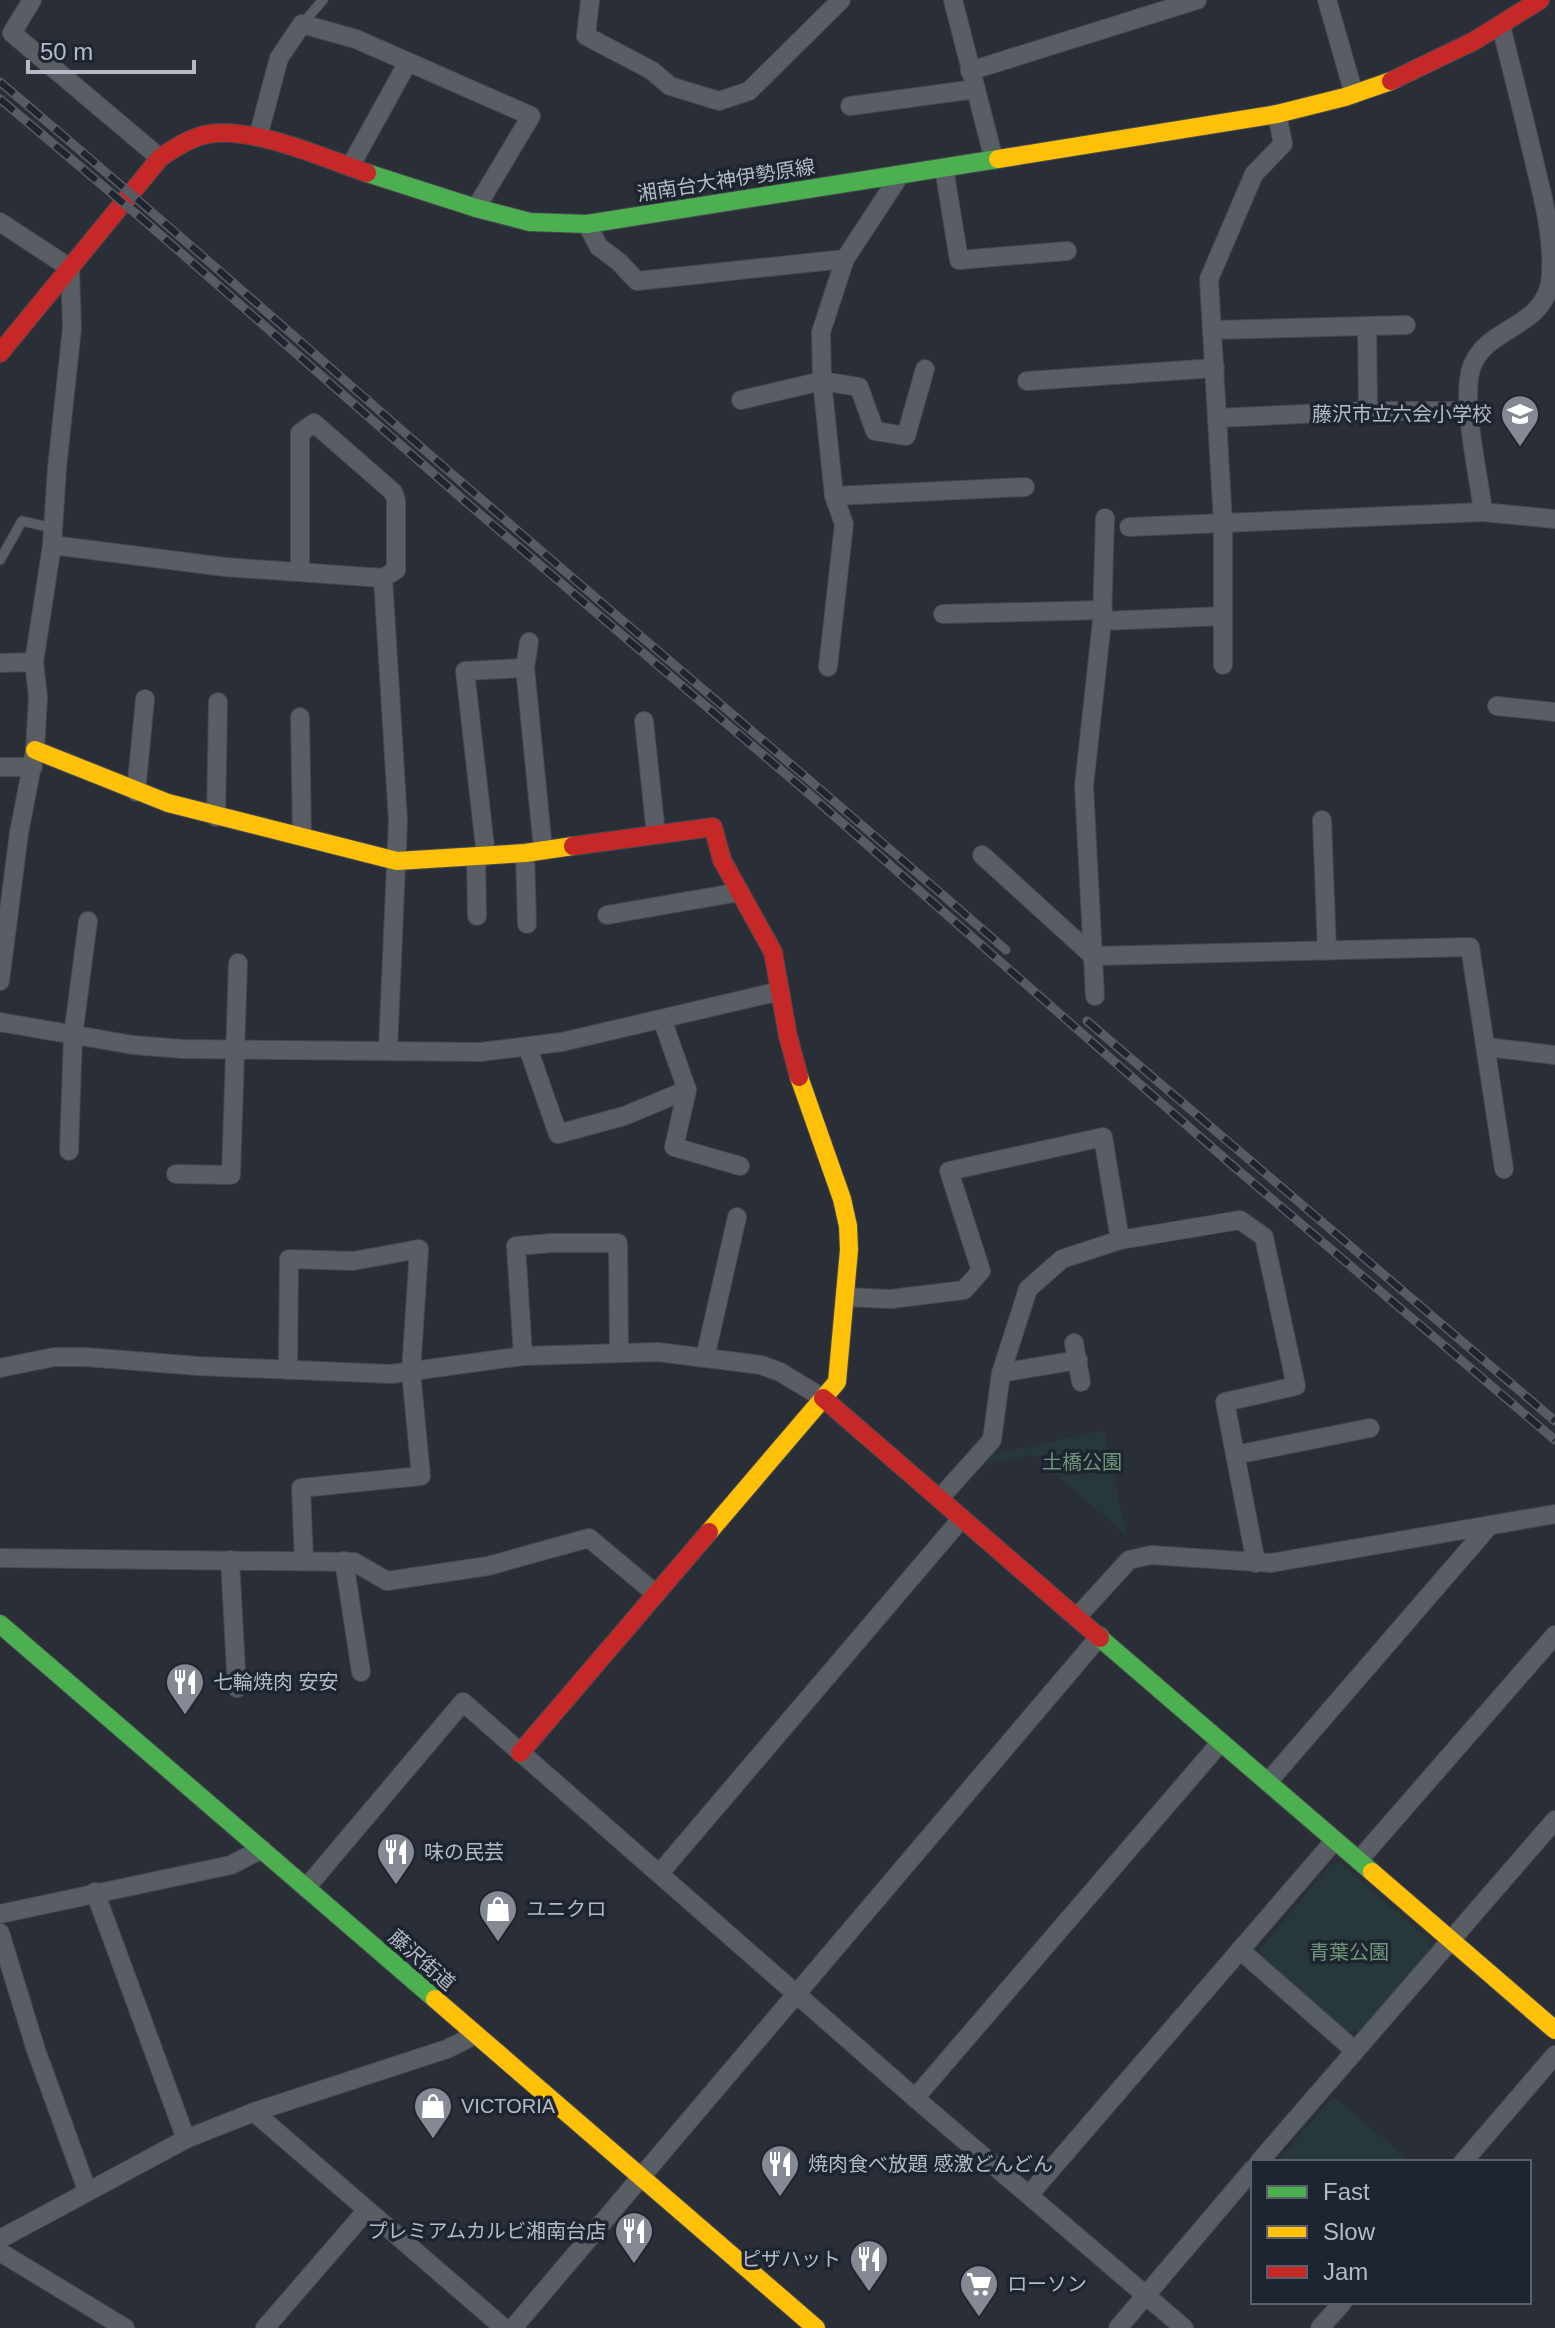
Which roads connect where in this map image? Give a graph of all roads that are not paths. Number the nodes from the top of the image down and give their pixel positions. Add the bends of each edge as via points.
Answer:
1 (32, 0) edge
2 (323, 0) edge
3 (590, 0) edge
4 (841, 0) edge
5 (953, 0) edge
6 (1197, 0) edge
7 (1327, 0) edge
8 (1540, 0) edge
9 (302, 24) junction
10 (1501, 26) junction
11 (408, 62) junction
12 (973, 80) junction
13 (1354, 94) junction
14 (850, 106) dead end
15 (1277, 114) junction
16 (258, 137) junction
17 (160, 158) junction
18 (994, 160) junction
19 (350, 167) junction
20 (944, 168) junction
21 (900, 175) junction
22 (476, 208) junction
23 (0, 222) edge
24 (587, 224) junction
25 (1067, 251) dead end
26 (845, 259) junction
27 (70, 268) junction
28 (1406, 325) dead end
29 (1367, 326) junction
30 (1213, 330) junction
31 (0, 353) edge
32 (1215, 368) junction
33 (925, 369) dead end
34 (822, 381) junction
35 (1027, 381) dead end
36 (741, 400) dead end
37 (1368, 411) junction
38 (1469, 411) junction
39 (1217, 418) junction
40 (1025, 487) dead end
41 (834, 496) junction
42 (1483, 512) junction
43 (1105, 518) dead end
44 (1555, 519) edge
45 (1223, 523) junction
46 (1129, 527) dead end
47 (52, 536) junction
48 (0, 560) edge
49 (300, 571) junction
50 (383, 578) junction
51 (943, 614) dead end
52 (1103, 616) junction
53 (1223, 616) junction
54 (529, 642) dead end
55 (34, 662) junction
56 (0, 663) edge
57 (1223, 665) dead end
58 (828, 667) dead end
59 (525, 668) junction
60 (145, 699) dead end
61 (218, 702) dead end
62 (1497, 706) dead end
63 (1555, 712) edge
64 (300, 717) dead end
65 (644, 721) dead end
66 (34, 758) junction
67 (0, 767) edge
68 (136, 792) junction
69 (216, 817) junction
70 (1322, 820) dead end
71 (656, 834) junction
72 (302, 836) junction
73 (534, 851) junction
74 (982, 855) dead end
75 (481, 857) junction
76 (397, 861) junction
77 (7, 876) edge
78 (740, 892) junction
79 (650, 908) junction
80 (607, 915) dead end
81 (477, 916) dead end
82 (88, 921) dead end
83 (527, 924) dead end
84 (652, 927) dead end
85 (1327, 951) junction
86 (1093, 956) junction
87 (238, 963) dead end
88 (0, 981) edge
89 (780, 991) junction
90 (1095, 996) dead end
91 (662, 1019) junction
92 (0, 1022) edge
93 (73, 1036) junction
94 (1486, 1047) junction
95 (234, 1048) junction
96 (528, 1048) junction
97 (388, 1049) junction
98 (1555, 1055) edge
99 (687, 1090) junction
100 (69, 1151) dead end
101 (740, 1166) dead end
102 (1504, 1169) dead end
103 (176, 1174) dead end
104 (737, 1217) dead end
105 (1120, 1240) junction
106 (845, 1297) junction
107 (619, 1351) junction
108 (523, 1356) junction
109 (705, 1358) junction
110 (0, 1368) edge
111 (288, 1370) junction
112 (411, 1372) junction
113 (1001, 1373) junction
114 (1081, 1382) dead end
115 (823, 1398) junction
116 (1370, 1428) dead end
117 (1235, 1455) junction
118 (940, 1498) junction
119 (1555, 1514) edge
120 (962, 1518) junction
121 (1490, 1525) junction
122 (0, 1558) edge
123 (230, 1560) junction
124 (304, 1561) junction
125 (344, 1561) junction
126 (1256, 1563) junction
127 (656, 1594) junction
128 (1077, 1617) junction
129 (0, 1624) edge
130 (1555, 1635) edge
131 (1100, 1636) junction
132 (256, 1665) dead end
133 (236, 1667) junction
134 (361, 1672) dead end
135 (237, 1688) dead end
136 (1221, 1742) junction
137 (520, 1753) junction
138 (1268, 1782) junction
139 (1555, 1820) edge
140 (1335, 1840) junction
141 (262, 1849) junction
142 (1359, 1860) junction
143 (659, 1874) junction
144 (306, 1888) junction
145 (95, 1892) junction
146 (0, 1914) edge
147 (0, 1933) edge
148 (1451, 1940) junction
149 (1240, 1950) junction
150 (796, 1994) junction
151 (1555, 2030) edge
152 (475, 2035) junction
153 (1354, 2050) junction
154 (1555, 2055) edge
155 (915, 2098) junction
156 (254, 2112) junction
157 (186, 2139) junction
158 (1261, 2160) edge
159 (1465, 2160) edge
160 (1251, 2171) edge
161 (640, 2177) junction
162 (87, 2190) junction
163 (1029, 2195) junction
164 (367, 2210) junction
165 (0, 2239) edge
166 (0, 2252) edge
167 (1146, 2295) junction
168 (1341, 2304) edge
169 (125, 2328) edge
170 (265, 2328) edge
171 (504, 2328) edge
172 (513, 2328) edge
173 (816, 2328) edge
174 (1118, 2328) edge
175 (1184, 2328) edge
176 (1320, 2328) edge

1 - 17 street via 12,33
2 - 9 lane
3 - 4 street via 586,36 651,70 670,86 719,101 749,91
5 - 12 street
6 - 12 street
7 - 13 street
8 - 10 main road, 湘南台大神伊勢原線
9 - 11 street via 356,39
9 - 16 street via 279,58
10 - 13 main road, 湘南台大神伊勢原線 via 1439,60
10 - 38 street via 1548,218 1552,265 1550,286 1536,311 1482,350 1472,366
11 - 19 street
11 - 22 street via 531,116
12 - 14 street
12 - 18 street
13 - 15 main road, 湘南台大神伊勢原線
15 - 18 main road, 湘南台大神伊勢原線
15 - 30 street via 1283,144 1254,174 1209,279
16 - 17 main road, 湘南台大神伊勢原線 via 233,131 207,134 178,144
16 - 19 main road, 湘南台大神伊勢原線
17 - 27 main road, 湘南台大神伊勢原線
18 - 20 main road, 湘南台大神伊勢原線
19 - 22 main road, 湘南台大神伊勢原線
20 - 21 main road, 湘南台大神伊勢原線
20 - 25 street via 959,260
21 - 24 main road, 湘南台大神伊勢原線
21 - 26 street
22 - 24 main road, 湘南台大神伊勢原線 via 530,222
23 - 27 street
24 - 26 street via 599,247 637,281
26 - 34 street via 821,332
27 - 31 main road, 湘南台大神伊勢原線
27 - 47 street via 72,328
28 - 29 street
29 - 30 street
29 - 37 street
30 - 32 street
32 - 35 street
32 - 39 street
33 - 34 street via 906,436 875,431 859,387
34 - 36 street
34 - 41 street
37 - 38 street
37 - 39 street
38 - 42 street
39 - 45 street
40 - 41 street
41 - 58 street via 844,524
42 - 44 street
42 - 45 street
43 - 52 street
45 - 46 street
45 - 53 street
47 - 48 lane via 22,521
47 - 49 street via 225,567
47 - 55 street
49 - 50 street
49 - 50 street via 300,433 314,423 387,485 396,500 396,570
50 - 76 street
51 - 52 street
52 - 53 street
52 - 86 street via 1084,786
53 - 57 street
54 - 59 street
55 - 56 street
55 - 66 street
59 - 73 street
59 - 75 street via 465,671
60 - 68 street
61 - 69 street
62 - 63 street
64 - 72 street
65 - 71 street
66 - 67 street
66 - 68 main road
66 - 77 street
68 - 69 main road
69 - 72 main road
70 - 85 street
71 - 73 main road
71 - 78 main road via 713,827 724,864
72 - 76 main road
73 - 75 main road
73 - 83 street
74 - 86 street
75 - 76 main road
75 - 81 street
76 - 97 street
77 - 88 street
78 - 79 street
78 - 89 main road via 773,952
79 - 80 street
79 - 84 street
82 - 93 street
85 - 86 street
85 - 94 street via 1470,947
86 - 90 street
87 - 95 street
89 - 91 street
89 - 106 main road via 789,1038 848,1226
91 - 96 street
91 - 99 street
92 - 93 street
93 - 95 street via 183,1049
93 - 100 street
94 - 98 street
94 - 102 street
95 - 97 street
95 - 103 street via 231,1175
96 - 97 street
96 - 99 street via 558,1134 624,1116
99 - 101 street via 674,1147
104 - 109 street
105 - 106 street via 1103,1137 949,1171 981,1271 964,1290 891,1299
105 - 113 street via 1062,1259 1028,1289
105 - 117 street via 1240,1220 1264,1237 1296,1386 1225,1402
106 - 115 main road via 837,1382
107 - 108 street
107 - 108 street via 618,1243 552,1243 516,1246
107 - 109 street
108 - 112 street
109 - 115 street via 761,1365
110 - 111 street via 54,1357 86,1357
111 - 112 street
111 - 112 street via 289,1259 353,1261 419,1249
112 - 124 street via 421,1476 301,1488
113 - 114 street via 1076,1351
113 - 118 street via 992,1440
115 - 118 main road
115 - 127 main road
116 - 117 street
117 - 126 street
118 - 120 main road
119 - 121 street
120 - 128 main road
120 - 143 street
121 - 126 street
121 - 138 street
122 - 123 street
123 - 124 street
123 - 133 street
124 - 125 street
125 - 127 street via 387,1581 488,1566 589,1538
125 - 134 street
126 - 128 street via 1151,1555 1129,1560
127 - 137 main road
128 - 131 main road
129 - 141 main road, 藤沢街道
130 - 142 street
131 - 136 main road
131 - 150 street
132 - 133 street
133 - 135 street
136 - 138 main road
136 - 155 street
137 - 143 street
137 - 144 street via 463,1702
138 - 140 main road
139 - 148 street
140 - 142 main road
140 - 149 street
141 - 144 main road, 藤沢街道
141 - 145 street via 231,1865
142 - 148 main road
143 - 150 street
144 - 152 main road, 藤沢街道
145 - 146 street
145 - 157 street
147 - 162 street
148 - 151 main road
148 - 153 street
149 - 153 street
149 - 163 street
150 - 155 street
150 - 161 street
152 - 156 street via 447,2049
152 - 161 main road, 藤沢街道
153 - 158 street
154 - 159 street
155 - 163 street
156 - 157 street
156 - 164 street
157 - 162 street
160 - 167 street
161 - 172 street
161 - 173 main road, 藤沢街道
162 - 165 street
163 - 167 street
164 - 170 street
164 - 171 street
166 - 169 street
167 - 174 street
167 - 175 street
168 - 176 street

